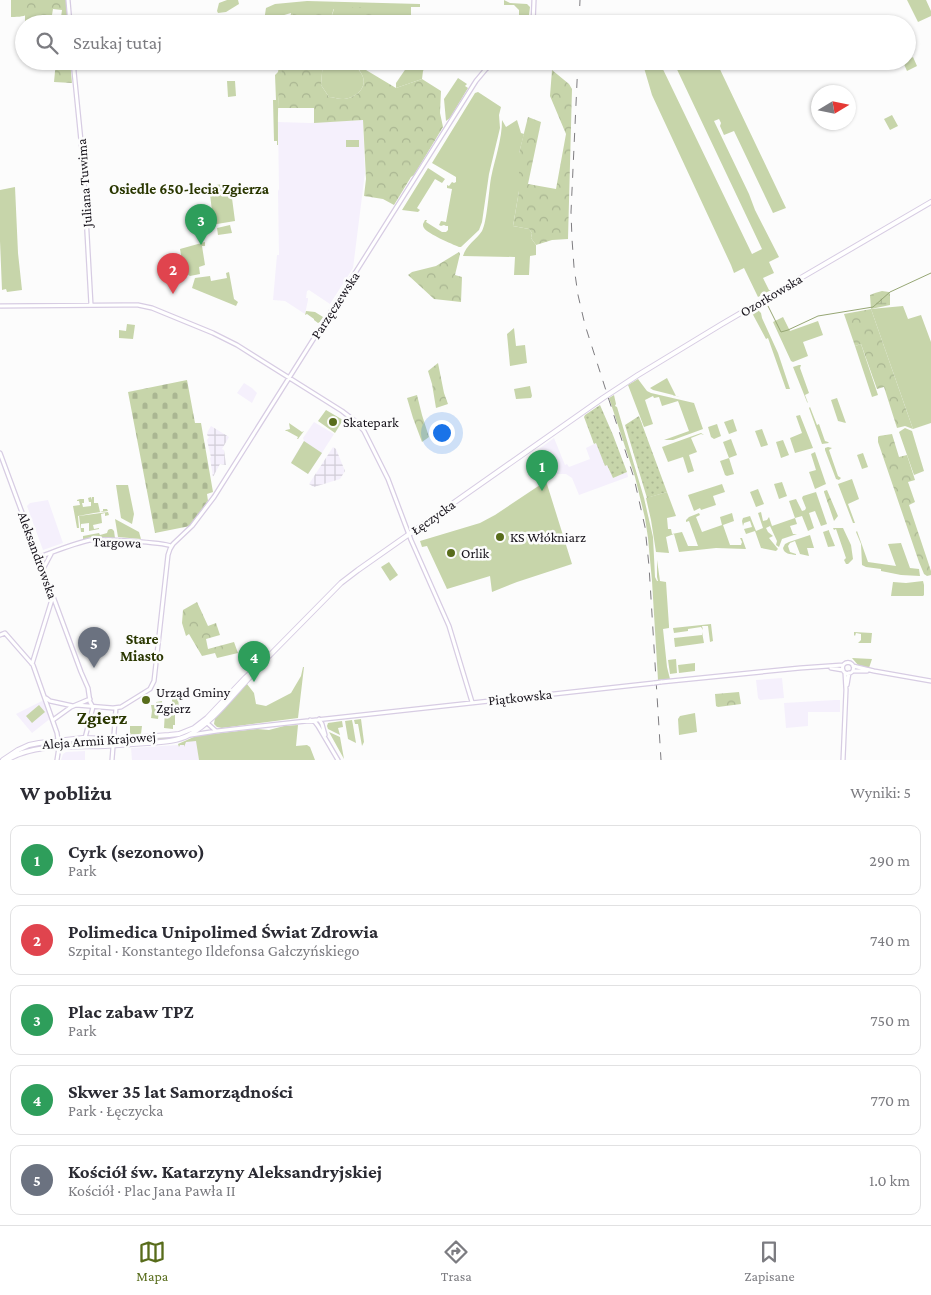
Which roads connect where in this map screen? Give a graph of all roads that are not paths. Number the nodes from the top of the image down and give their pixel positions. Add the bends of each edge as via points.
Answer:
1 (68, 0) edge
2 (534, 0) edge
3 (69, 15) edge
4 (533, 15) edge
5 (74, 70) edge
6 (485, 70) edge
7 (931, 202) edge
8 (91, 305) junction
9 (0, 306) edge
10 (288, 378) junction
11 (613, 391) joint
12 (0, 453) edge
13 (408, 535) junction
14 (170, 546) junction
15 (51, 553) junction
16 (39, 557) junction
17 (43, 569) junction
18 (53, 596) junction
19 (0, 635) edge
20 (35, 652) junction
21 (23, 653) junction
22 (32, 664) junction
23 (848, 670) junction
24 (931, 680) edge
25 (241, 685) junction
26 (45, 696) junction
27 (90, 699) junction
28 (472, 702) junction
29 (75, 706) junction
30 (93, 706) junction
31 (116, 708) junction
32 (215, 715) junction
33 (329, 718) junction
34 (319, 719) junction
35 (53, 720) junction
36 (310, 720) junction
37 (206, 721) junction
38 (318, 726) junction
39 (323, 727) junction
40 (215, 730) junction
41 (188, 736) junction
42 (85, 738) junction
43 (114, 739) junction
44 (327, 740) junction
45 (59, 741) junction
46 (113, 746) junction
47 (59, 748) junction
48 (3, 760) edge
49 (7, 760) edge
50 (56, 760) edge
51 (112, 760) edge
52 (338, 760) edge
53 (844, 760) edge

1 - 3 street
2 - 4 street
5 - 8 street, Juliana Tuwima via 83,160
6 - 10 street, Parzęczewska
7 - 11 main road, Ozorkowska
8 - 9 street
8 - 10 street via 136,305 156,309 218,335
10 - 13 street via 342,411 361,427 388,479
10 - 14 street, Parzęczewska via 214,497 192,526
11 - 13 main road, Łęczycka
12 - 16 street, Aleksandrowska
13 - 25 main road, Łęczycka via 346,579
13 - 28 street via 449,626
14 - 15 street, Targowa via 94,540
14 - 31 street via 153,685 150,690
15 - 16 street, Targowa
15 - 17 street
16 - 17 street, Aleksandrowska
17 - 18 street, Aleksandrowska
18 - 20 street
18 - 27 street, Aleksandrowska
19 - 21 street via 5,633
20 - 21 street
20 - 22 street
21 - 22 street
22 - 26 street
23 - 24 street, Piątkowska
23 - 28 street, Piątkowska, bridge via 808,667
23 - 53 street
25 - 32 main road, Aleja Armii Krajowej
25 - 37 main road, Aleja Armii Krajowej
26 - 29 street via 50,701
26 - 35 street
27 - 29 street
27 - 30 street, Aleksandrowska
28 - 33 street, Piątkowska
29 - 30 street
29 - 35 street
30 - 31 street
30 - 42 street
31 - 43 street
32 - 37 main road, Aleja Armii Krajowej
32 - 40 street via 212,721
33 - 34 street, Piątkowska
33 - 39 street
34 - 36 street, Piątkowska
34 - 38 street
34 - 39 street
35 - 45 street
36 - 38 street
36 - 40 street, Piątkowska
37 - 40 street
37 - 41 main road, Aleja Armii Krajowej
37 - 43 main road, Aleja Armii Krajowej via 176,734
38 - 44 street
39 - 44 street
40 - 41 street, Piątkowska
41 - 46 main road, Aleja Armii Krajowej via 170,741
42 - 43 main road, Aleja Armii Krajowej
42 - 45 main road, Aleja Armii Krajowej
43 - 46 street
44 - 52 street
45 - 47 street
45 - 48 main road, Aleja Armii Krajowej via 29,745
46 - 47 main road, Aleja Armii Krajowej
46 - 51 street
47 - 49 main road, Aleja Armii Krajowej via 31,750
47 - 50 street

